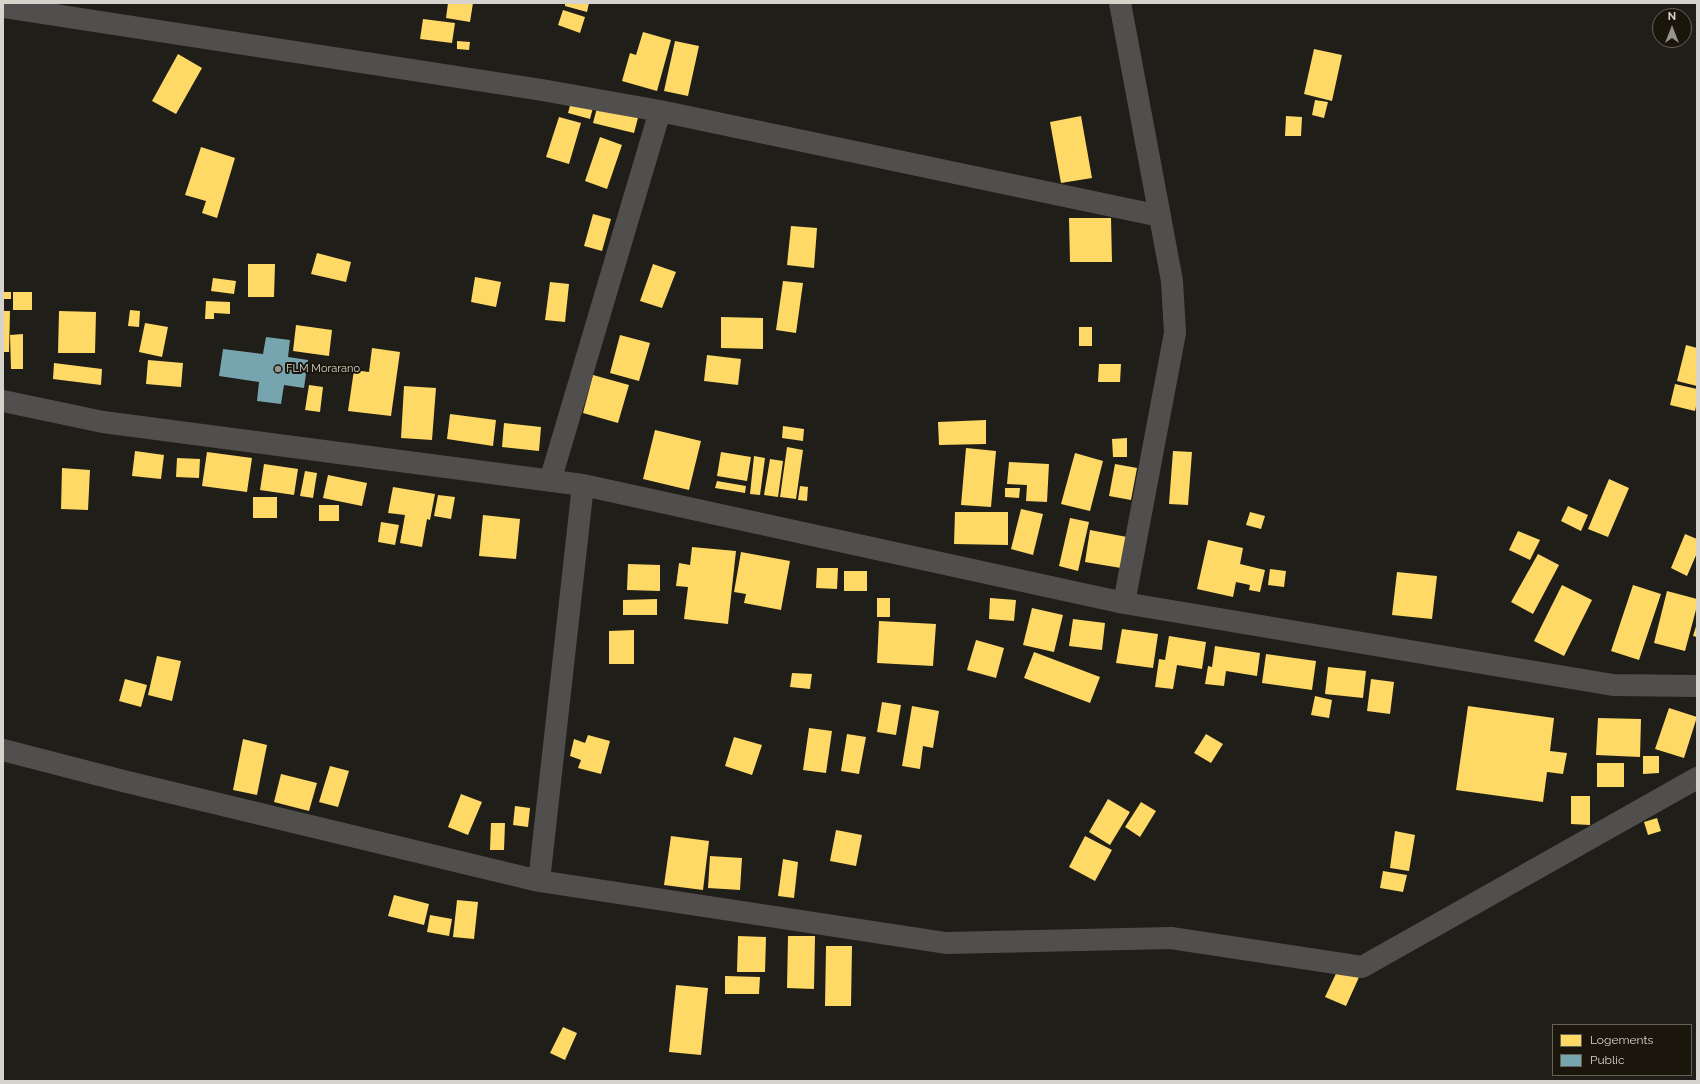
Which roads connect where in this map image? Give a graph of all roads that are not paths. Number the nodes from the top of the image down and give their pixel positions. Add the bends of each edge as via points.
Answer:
1 (1120, 3) edge
2 (3, 7) edge
3 (660, 111) junction
4 (1160, 216) junction
5 (3, 401) edge
6 (550, 481) junction
7 (583, 485) junction
8 (1124, 603) junction
9 (1697, 686) edge
10 (3, 750) edge
11 (1697, 778) edge
12 (539, 881) junction

1 - 4 street
2 - 3 street via 542,90
3 - 4 street
3 - 6 street
4 - 8 street via 1172,281 1175,333
5 - 6 street via 103,422
6 - 7 street
7 - 8 street
7 - 12 street
8 - 9 street via 1613,685
10 - 12 street
11 - 12 street via 1362,967 1171,938 946,942

